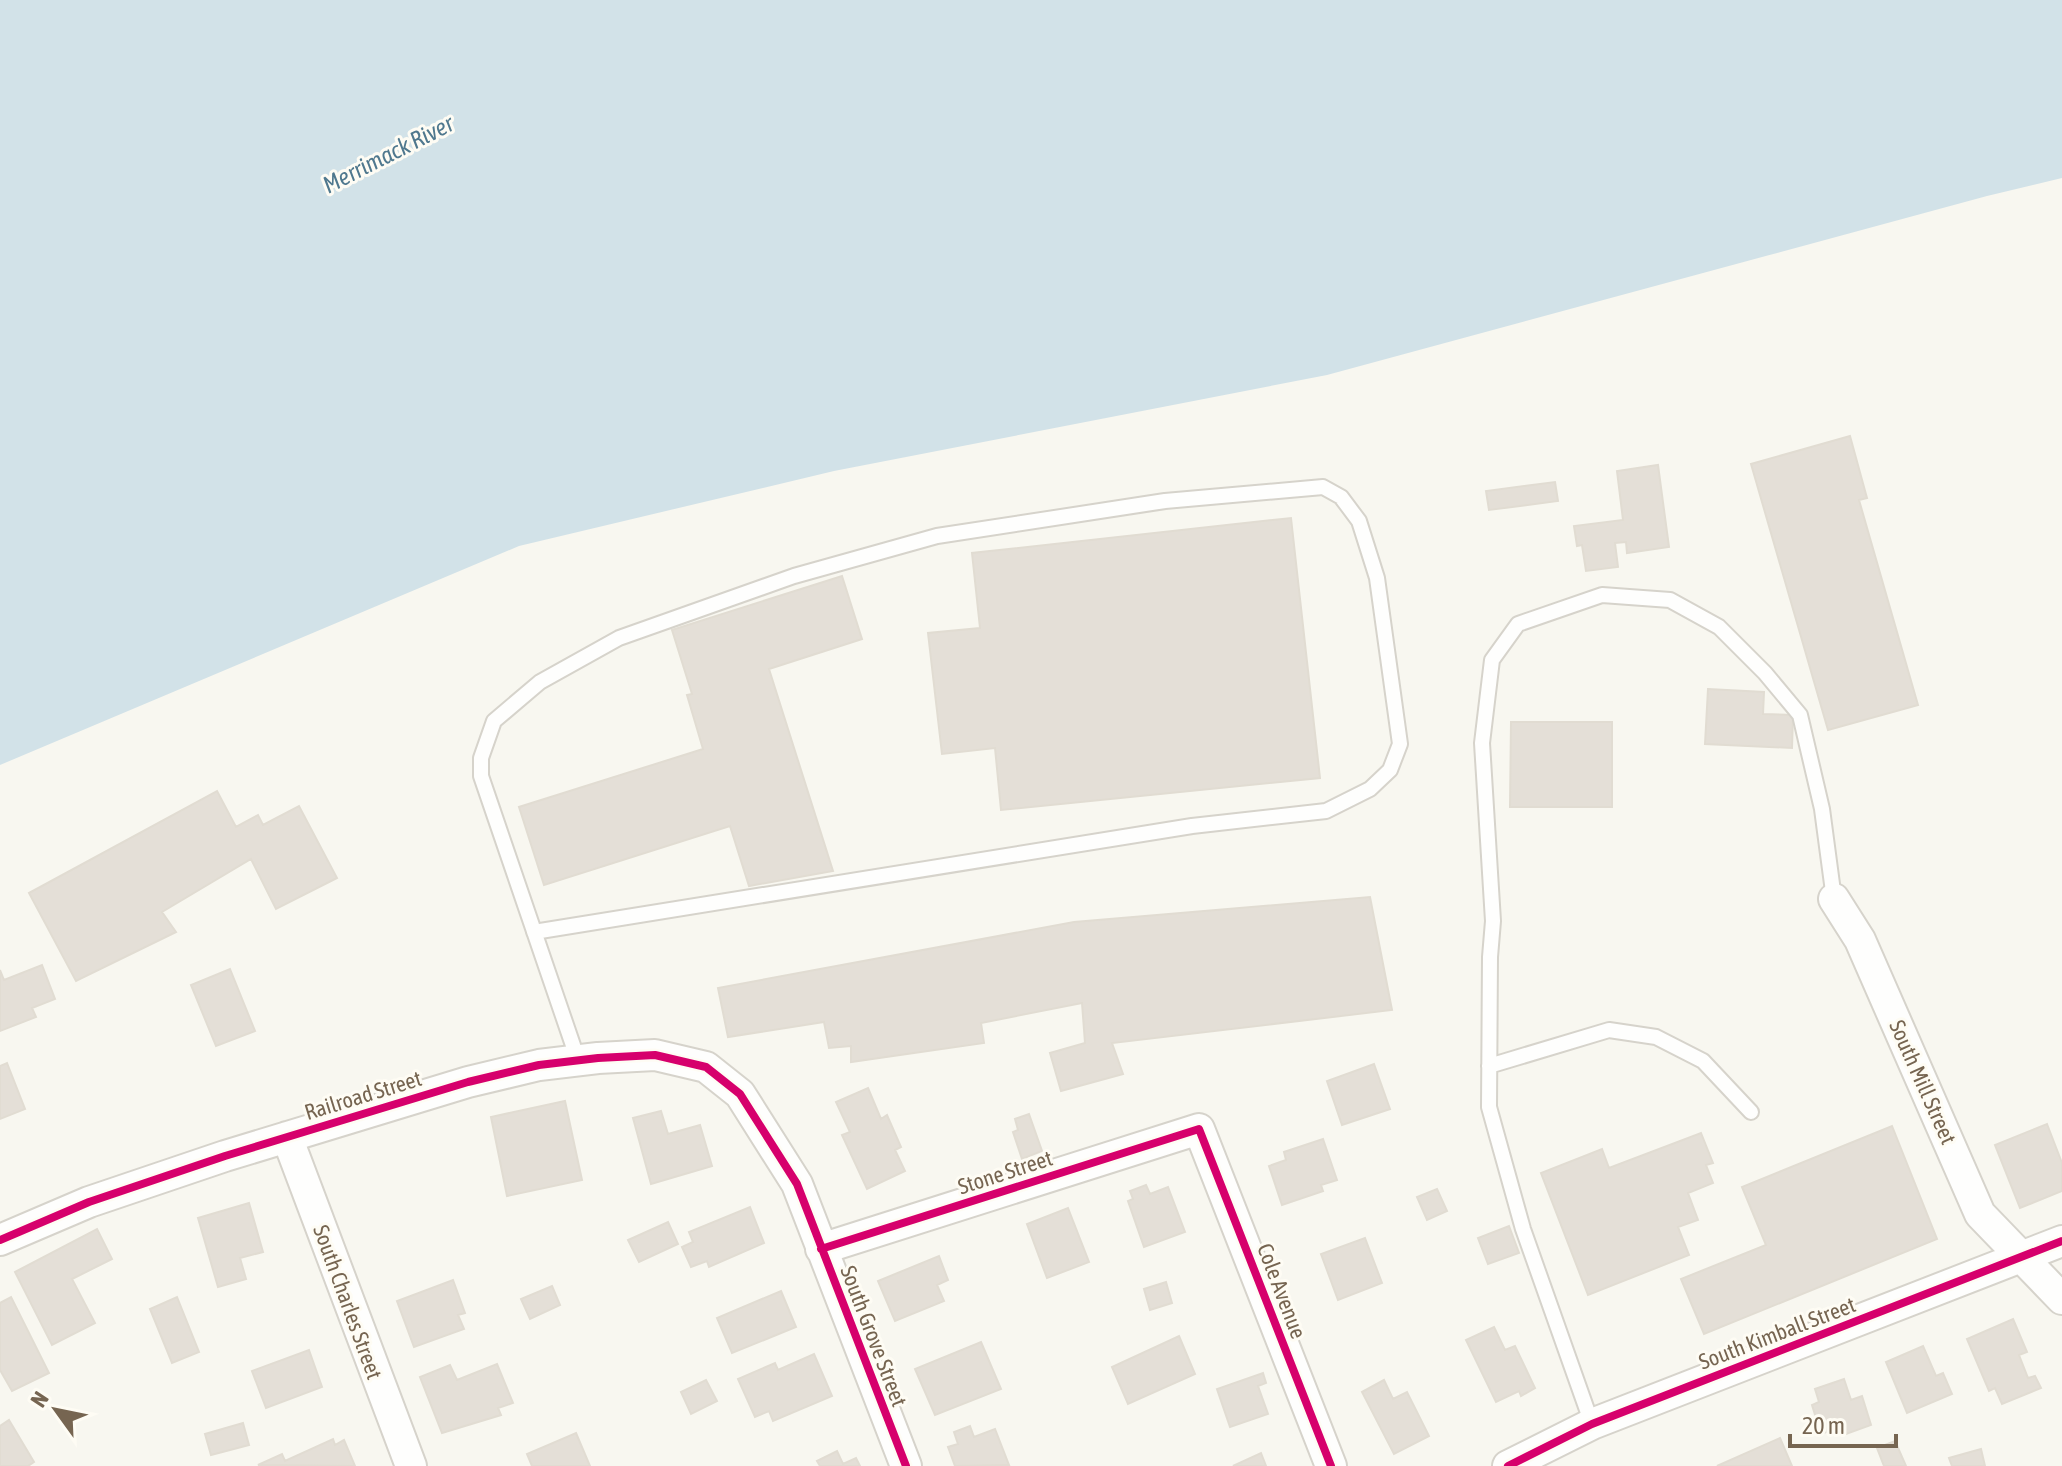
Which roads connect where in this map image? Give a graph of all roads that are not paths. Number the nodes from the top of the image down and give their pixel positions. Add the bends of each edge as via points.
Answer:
1 (1834, 899) joint
2 (534, 932) junction
3 (578, 1060) junction
4 (1489, 1066) junction
5 (740, 1094) joint
6 (1751, 1112) dead end
7 (1199, 1129) joint
8 (287, 1137) junction
9 (0, 1240) edge
10 (2062, 1241) edge
11 (821, 1249) junction
12 (2021, 1258) junction
13 (2062, 1299) edge
14 (1592, 1424) junction
15 (411, 1466) edge
16 (906, 1466) edge
17 (1331, 1466) edge
18 (1508, 1466) edge

1 - 4 lane via 1822,809 1800,715 1719,627 1670,600 1602,595 1518,624 1492,660 1482,743 1493,921
1 - 12 street, South Mill Street via 1860,940 1980,1214
2 - 2 lane via 481,776 481,758 494,721 540,682 619,638 794,576 937,536 1165,501 1323,487 1341,497 1359,521 1377,578 1400,744 1390,770 1370,789 1326,811 1192,826
2 - 3 lane
3 - 5 street, Railroad Street via 655,1055 706,1067
3 - 8 street, Railroad Street via 468,1082
4 - 6 lane via 1609,1030 1656,1037 1703,1061
4 - 14 lane via 1489,1107 1518,1214
5 - 11 street, South Grove Street via 797,1184
7 - 11 street, Stone Street
7 - 17 street, Cole Avenue
8 - 9 street, Railroad Street via 89,1202
8 - 15 street, South Charles Street
10 - 12 street, South Kimball Street
11 - 16 street, South Grove Street
12 - 13 street, South Mill Street
12 - 14 street, South Kimball Street
14 - 18 street, South Kimball Street

